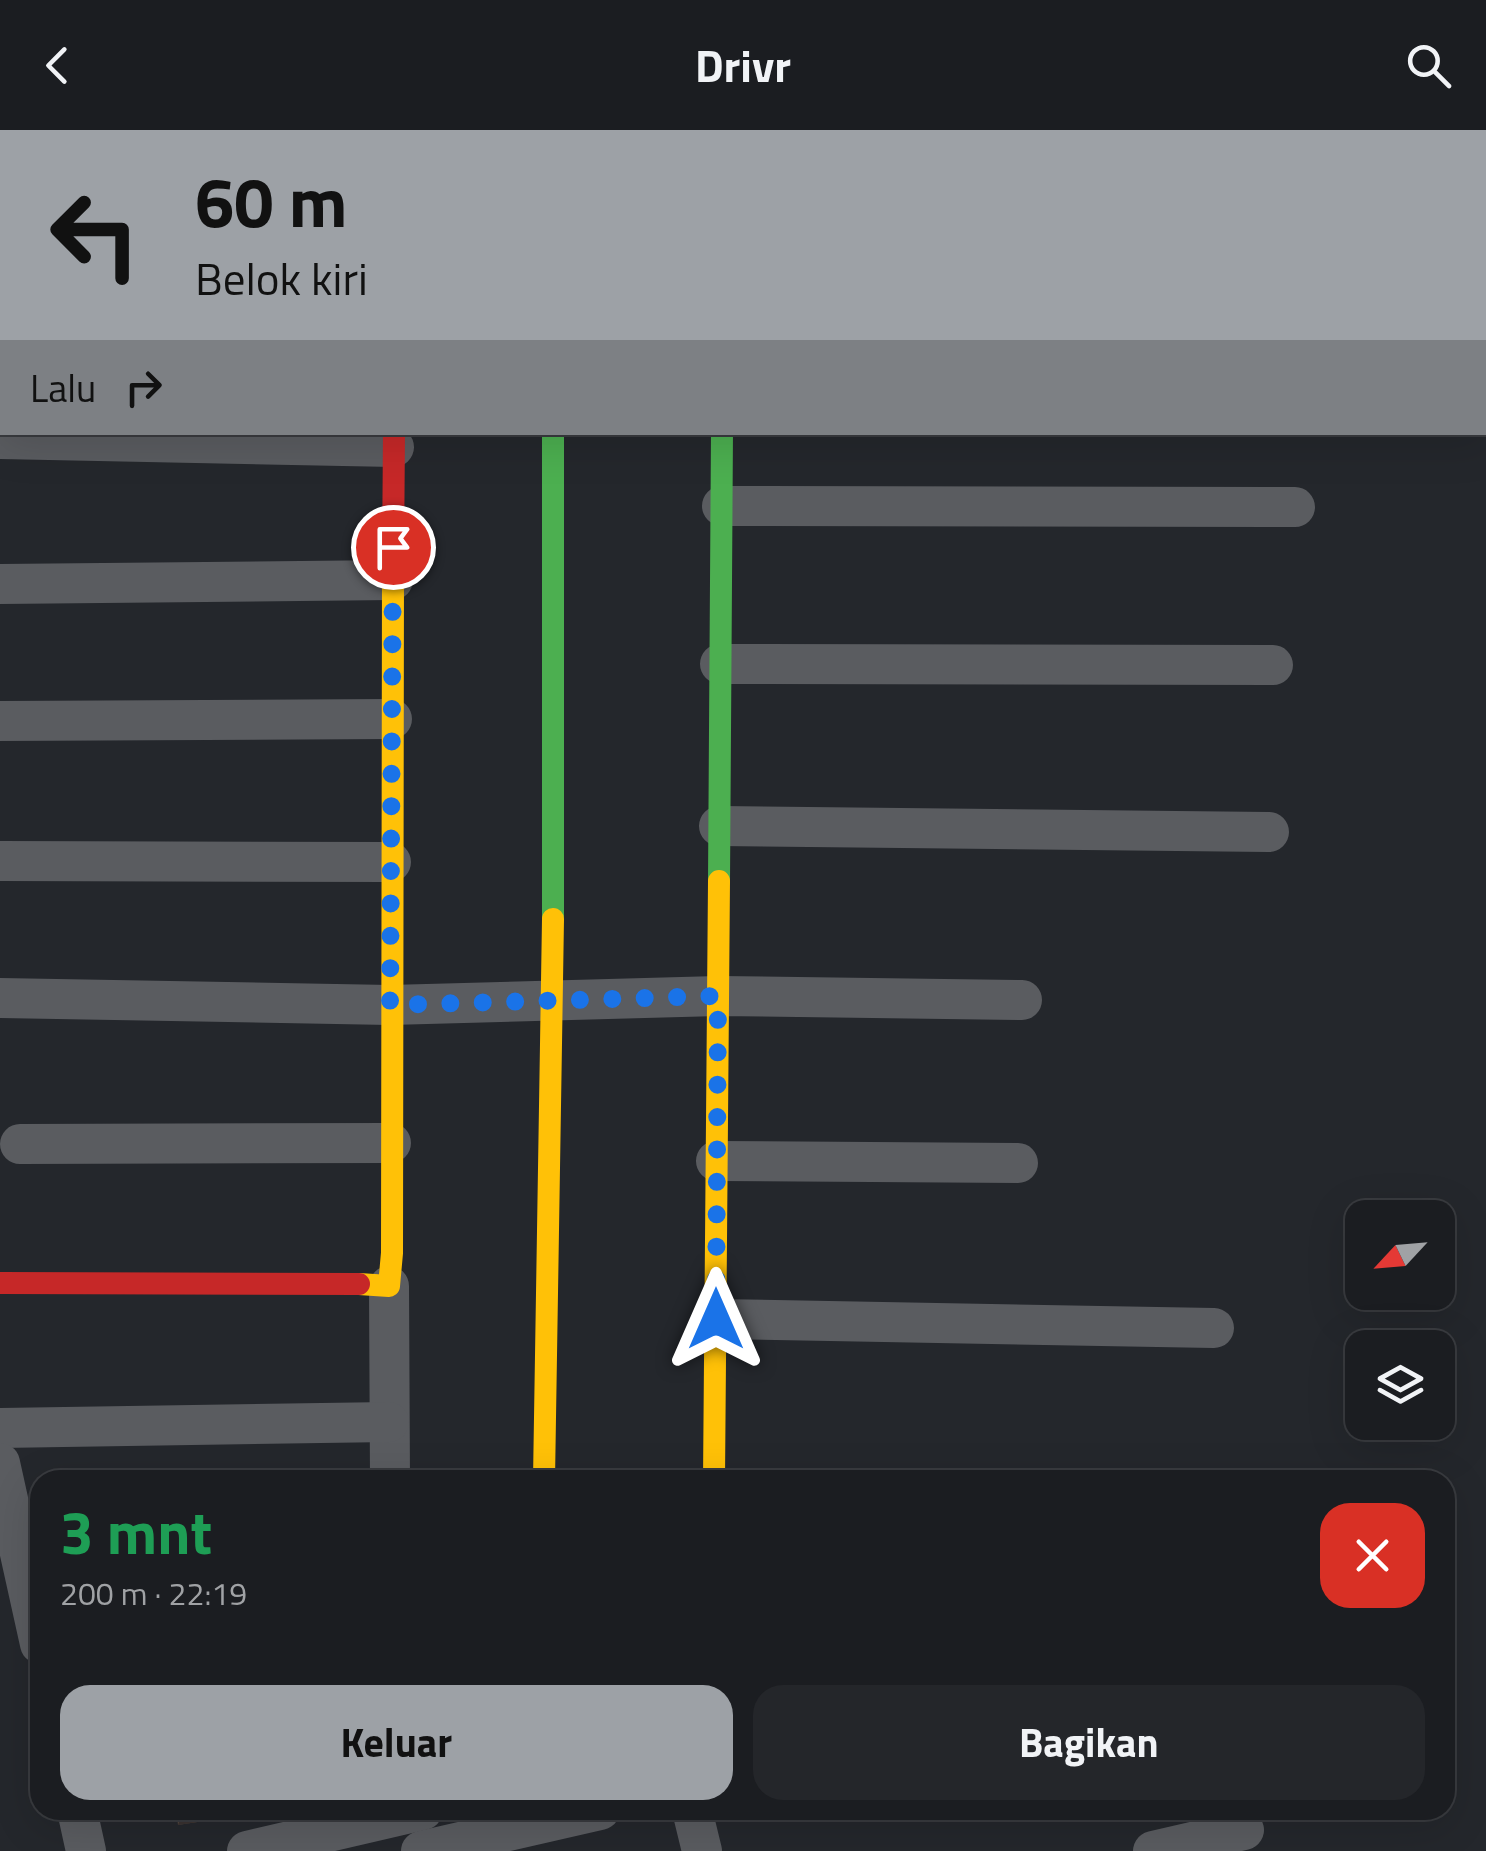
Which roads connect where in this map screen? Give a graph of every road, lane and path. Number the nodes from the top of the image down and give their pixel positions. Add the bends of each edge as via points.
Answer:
1 (553, 435) edge
2 (722, 435) edge
3 (0, 439) edge
4 (394, 440) edge
5 (722, 506) junction
6 (1295, 507) dead end
7 (393, 580) junction
8 (0, 584) edge
9 (720, 664) junction
10 (1274, 666) dead end
11 (392, 719) junction
12 (0, 721) edge
13 (719, 826) junction
14 (1270, 832) dead end
15 (0, 861) edge
16 (391, 862) junction
17 (718, 996) junction
18 (0, 998) edge
19 (1022, 1000) dead end
20 (553, 1003) junction
21 (390, 1005) junction
22 (391, 1143) junction
23 (20, 1144) dead end
24 (716, 1161) junction
25 (1018, 1163) dead end
26 (0, 1283) edge
27 (389, 1286) junction
28 (716, 1319) junction
29 (1214, 1328) dead end
30 (390, 1422) junction
31 (0, 1428) edge
32 (0, 1463) edge
33 (390, 1470) edge
34 (544, 1470) edge
35 (714, 1470) edge
36 (30, 1599) edge
37 (78, 1820) edge
38 (370, 1820) edge
39 (528, 1820) edge
40 (694, 1820) edge
41 (1226, 1825) edge
42 (86, 1851) edge
43 (246, 1851) edge
44 (421, 1851) edge
45 (702, 1851) edge
46 (1153, 1851) edge

1 - 20 street
2 - 5 street
3 - 4 street
4 - 7 street
5 - 6 street
5 - 9 street
7 - 8 street
7 - 11 street
9 - 10 street
9 - 13 street
11 - 12 street
11 - 16 street
13 - 14 street
13 - 17 street
15 - 16 street
16 - 21 street
17 - 19 street
17 - 20 street
17 - 24 street
18 - 21 street
20 - 21 street
20 - 34 street
21 - 22 street
22 - 23 street
22 - 27 street
24 - 25 street
24 - 28 street
26 - 27 street
27 - 30 street
28 - 29 street
28 - 35 street
30 - 31 street
30 - 33 street
32 - 36 street
37 - 42 street
38 - 43 street
39 - 44 street
40 - 45 street
41 - 46 street

